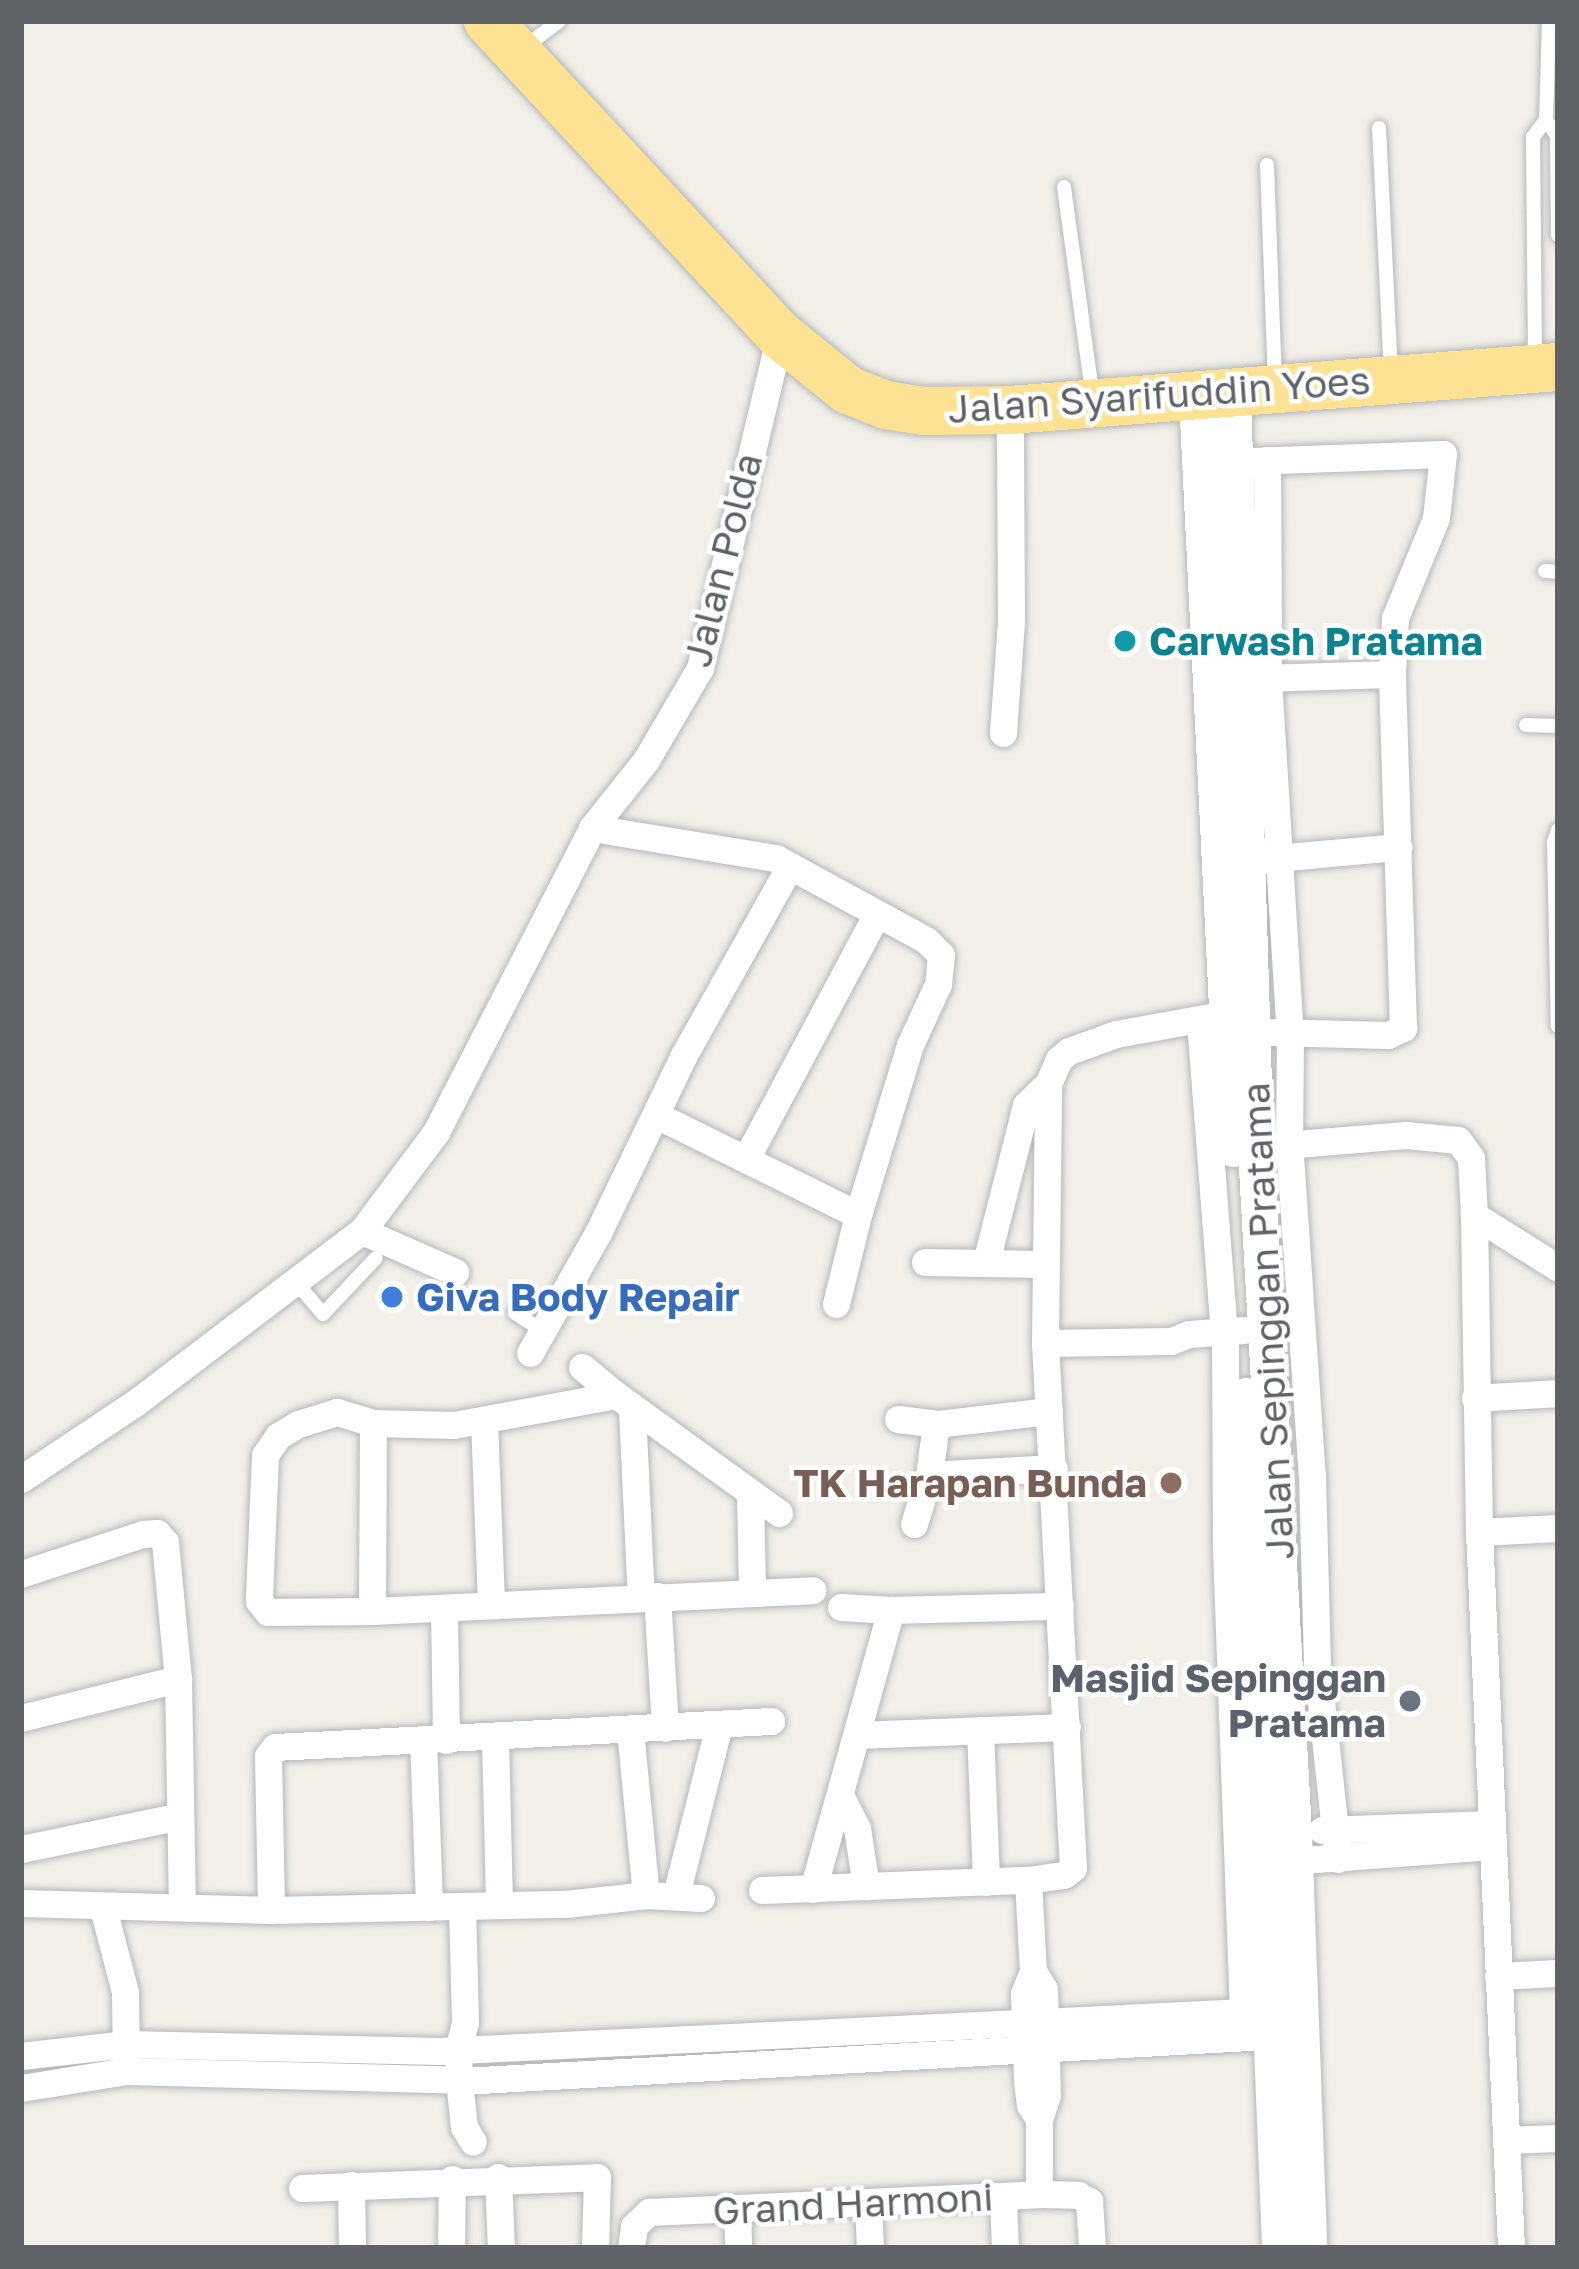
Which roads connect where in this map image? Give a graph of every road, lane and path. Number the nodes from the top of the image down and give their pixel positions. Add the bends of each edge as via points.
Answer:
1 (560, 21) edge
2 (1549, 21) edge
3 (502, 37) edge
4 (1546, 120) junction
5 (1379, 128) dead end
6 (1267, 165) dead end
7 (1064, 187) dead end
8 (1558, 235) edge
9 (780, 335) junction
10 (1546, 367) edge
11 (1392, 378) junction
12 (1235, 393) junction
13 (1094, 404) junction
14 (1010, 410) junction
15 (1250, 461) junction
16 (1222, 606) junction
17 (1392, 674) junction
18 (1268, 678) junction
19 (1526, 725) dead end
20 (1558, 726) edge
21 (1003, 733) dead end
22 (592, 828) junction
23 (1558, 830) edge
24 (1398, 848) junction
25 (1248, 862) junction
26 (790, 866) junction
27 (875, 916) junction
28 (1558, 1026) edge
29 (1240, 1027) junction
30 (1048, 1084) junction
31 (656, 1115) junction
32 (1273, 1146) junction
33 (747, 1157) junction
34 (858, 1214) junction
35 (1474, 1215) junction
36 (362, 1232) junction
37 (1474, 1257) junction
38 (376, 1258) dead end
39 (1547, 1261) edge
40 (925, 1262) dead end
41 (986, 1262) junction
42 (1043, 1264) junction
43 (455, 1272) dead end
44 (295, 1281) junction
45 (836, 1304) dead end
46 (515, 1313) dead end
47 (1246, 1338) junction
48 (537, 1342) joint
49 (1045, 1343) junction
50 (582, 1367) dead end
51 (1558, 1393) edge
52 (1475, 1398) junction
53 (624, 1403) junction
54 (1049, 1411) junction
55 (898, 1419) dead end
56 (484, 1420) junction
57 (374, 1423) junction
58 (936, 1424) junction
59 (1054, 1468) junction
60 (928, 1475) junction
61 (21, 1478) edge
62 (750, 1494) junction
63 (779, 1513) dead end
64 (914, 1524) dead end
65 (1558, 1528) edge
66 (1479, 1532) junction
67 (21, 1574) edge
68 (813, 1590) dead end
69 (752, 1592) junction
70 (649, 1597) junction
71 (490, 1604) junction
72 (841, 1606) dead end
73 (1060, 1606) junction
74 (444, 1610) junction
75 (891, 1610) junction
76 (372, 1611) junction
77 (178, 1679) junction
78 (21, 1718) edge
79 (771, 1720) dead end
80 (718, 1725) junction
81 (1067, 1727) junction
82 (665, 1728) junction
83 (630, 1730) junction
84 (980, 1730) junction
85 (857, 1736) junction
86 (495, 1739) junction
87 (435, 1740) junction
88 (840, 1795) junction
89 (180, 1816) junction
90 (1336, 1829) junction
91 (1492, 1835) junction
92 (1279, 1847) junction
93 (21, 1850) edge
94 (1338, 1859) junction
95 (1028, 1880) junction
96 (986, 1882) junction
97 (866, 1886) junction
98 (813, 1889) junction
99 (762, 1890) dead end
100 (646, 1895) junction
101 (21, 1903) edge
102 (499, 1905) junction
103 (462, 1906) junction
104 (182, 1907) junction
105 (429, 1907) junction
106 (103, 1908) junction
107 (272, 1910) junction
108 (1558, 1973) edge
109 (1498, 1976) junction
110 (1271, 2024) junction
111 (1034, 2038) junction
112 (467, 2041) junction
113 (663, 2054) junction
114 (21, 2056) edge
115 (126, 2058) junction
116 (234, 2062) junction
117 (470, 2080) junction
118 (21, 2089) edge
119 (1558, 2138) edge
120 (1506, 2140) junction
121 (474, 2178) junction
122 (351, 2185) junction
123 (302, 2188) dead end
124 (1039, 2194) junction
125 (1004, 2197) junction
126 (868, 2205) junction
127 (736, 2212) junction
128 (352, 2248) edge
129 (451, 2248) edge
130 (501, 2248) edge
131 (595, 2248) edge
132 (631, 2248) edge
133 (738, 2248) edge
134 (870, 2248) edge
135 (1005, 2248) edge
136 (1092, 2248) edge
137 (1280, 2248) edge
138 (1310, 2248) edge
139 (1511, 2248) edge

1 - 3 lane
2 - 4 lane
3 - 9 highway, Jalan Syarifuddin Yoes
4 - 8 lane via 1557,136
4 - 10 lane via 1533,136
5 - 11 lane
6 - 12 lane
7 - 13 lane
9 - 14 highway, Jalan Syarifuddin Yoes via 848,390 886,405
9 - 22 street, Jalan Polda via 700,668 646,760
10 - 11 highway, Jalan Syarifuddin Yoes
11 - 12 highway, Jalan Syarifuddin Yoes
12 - 13 highway, Jalan Syarifuddin Yoes
12 - 15 street, Jalan Sepinggan Pratama
12 - 16 street, Jalan Sepinggan Pratama
13 - 14 highway, Jalan Syarifuddin Yoes
14 - 21 street
15 - 16 street, Jalan Sepinggan Pratama
15 - 17 street via 1443,454 1436,518 1395,618
15 - 18 street
16 - 25 street, Jalan Sepinggan Pratama
17 - 18 street
17 - 24 street
18 - 25 street
19 - 20 lane
22 - 26 street via 755,851
22 - 36 street, Jalan Polda via 436,1132
23 - 28 lane
24 - 25 street
24 - 29 street via 1403,1028 1388,1035
25 - 29 street, Jalan Sepinggan Pratama
26 - 27 street
26 - 31 street
27 - 33 street
27 - 34 street via 936,947 942,968
29 - 30 street via 1115,1034 1059,1059
29 - 32 street, Jalan Sepinggan Pratama
29 - 47 street, Jalan Sepinggan Pratama
30 - 41 street via 1026,1105
30 - 42 street
31 - 33 street
31 - 48 street
32 - 35 street via 1406,1135 1458,1140 1473,1168
32 - 47 street, Jalan Sepinggan Pratama
32 - 90 street via 1312,1475 1317,1665
33 - 34 street
34 - 45 street
35 - 37 street
35 - 39 street
36 - 43 street
36 - 44 street, Jalan Polda
37 - 39 street
37 - 52 street
38 - 44 lane via 323,1315
40 - 41 street
41 - 42 street
42 - 49 street
44 - 61 street, Jalan Polda
46 - 48 lane
47 - 49 street
47 - 92 street, Jalan Sepinggan Pratama
47 - 110 street via 1227,1572
49 - 54 street
50 - 53 street
51 - 52 street
52 - 66 street
53 - 56 street
53 - 62 street
53 - 70 street
54 - 58 street
54 - 59 street
55 - 58 street
56 - 57 street
56 - 71 street
57 - 76 street
57 - 76 street via 337,1412 278,1436 266,1455 259,1601 265,1611
58 - 60 street
59 - 60 street
59 - 73 street
60 - 64 street
62 - 63 street
62 - 69 street
65 - 66 street
66 - 91 street
67 - 77 street via 157,1533 167,1553
68 - 69 street
69 - 70 street
70 - 71 street
70 - 82 street
71 - 74 street
72 - 75 street
73 - 75 street
73 - 81 street
74 - 76 street
74 - 87 street
75 - 85 street
77 - 78 street
77 - 89 street
79 - 80 street
80 - 82 street
80 - 100 street via 688,1897
81 - 84 street
81 - 95 street via 1073,1868
82 - 83 street
83 - 86 street
83 - 100 street
84 - 85 street
84 - 96 street
85 - 88 street
86 - 87 street
86 - 102 street
87 - 105 street
87 - 107 street via 271,1748
88 - 97 street via 857,1828
88 - 98 street
89 - 93 street
89 - 104 street
90 - 91 street
90 - 92 street
90 - 94 street
91 - 94 street
91 - 109 street
92 - 94 street
92 - 110 street, Jalan Sepinggan Pratama
95 - 96 street
95 - 111 street via 1033,1971 1024,1990
96 - 97 street
97 - 98 street
98 - 99 street
100 - 102 street
101 - 106 street
102 - 103 street
103 - 105 street
103 - 112 street
104 - 106 street
104 - 107 street
105 - 107 street
106 - 115 street via 124,1992
108 - 109 street
109 - 120 street
110 - 111 street
110 - 137 street, Jalan Sepinggan Pratama
110 - 138 street, Jalan Sepinggan Pratama
111 - 113 street
111 - 124 street via 1047,2095 1039,2119
112 - 113 street
112 - 116 street
112 - 117 street
113 - 117 street
114 - 115 street
115 - 116 street
115 - 118 street
116 - 117 street
117 - 121 street via 480,2125
119 - 120 street
120 - 139 street
121 - 122 street
121 - 129 street
121 - 130 street
121 - 131 street via 611,2175
122 - 123 street
122 - 128 street
124 - 125 street, Grand Harmoni
124 - 136 street, Grand Harmoni via 1078,2195 1092,2210
125 - 126 street, Grand Harmoni
125 - 135 street
126 - 127 street, Grand Harmoni
126 - 134 street
127 - 132 street, Grand Harmoni via 649,2212 634,2226
127 - 133 street

